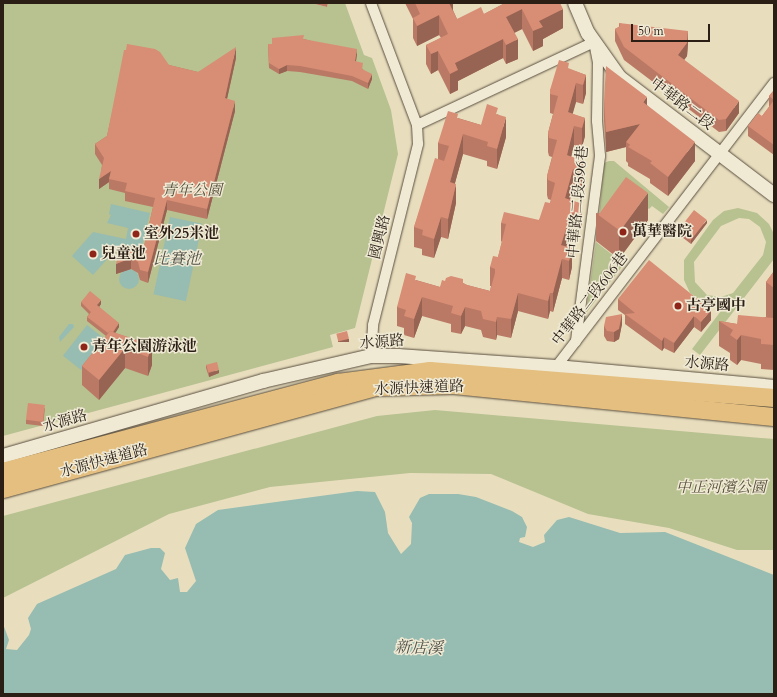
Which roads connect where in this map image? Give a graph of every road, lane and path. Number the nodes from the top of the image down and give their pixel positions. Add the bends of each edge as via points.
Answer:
1 (371, 3) edge
2 (575, 3) edge
3 (594, 42) junction
4 (774, 83) edge
5 (417, 125) junction
6 (720, 154) junction
7 (774, 195) edge
8 (576, 341) junction
9 (371, 356) junction
10 (556, 367) junction
11 (774, 387) edge
12 (774, 398) edge
13 (642, 405) junction
14 (774, 406) edge
15 (774, 417) edge
16 (3, 456) edge
17 (3, 472) edge
18 (3, 489) edge

1 - 5 street, 國興路
2 - 3 street, 中華路二段
3 - 5 street
3 - 6 street, 中華路二段 via 619,77
3 - 8 street, 中華路二段596巷 via 598,62 597,120 600,156
4 - 6 street, 中華路二段606巷
5 - 9 street, 國興路 via 418,144 373,325
6 - 7 street, 中華路二段
6 - 8 street, 中華路二段606巷
8 - 10 street, 中華路二段606巷
9 - 10 street, 水源路
9 - 16 street, 水源路 via 263,381
10 - 11 street, 水源路
12 - 17 highway, 水源快速道路 via 430,371 338,383
13 - 14 highway via 696,402
13 - 15 highway, 水源快速道路
13 - 18 highway, 水源快速道路 via 453,385 377,387

